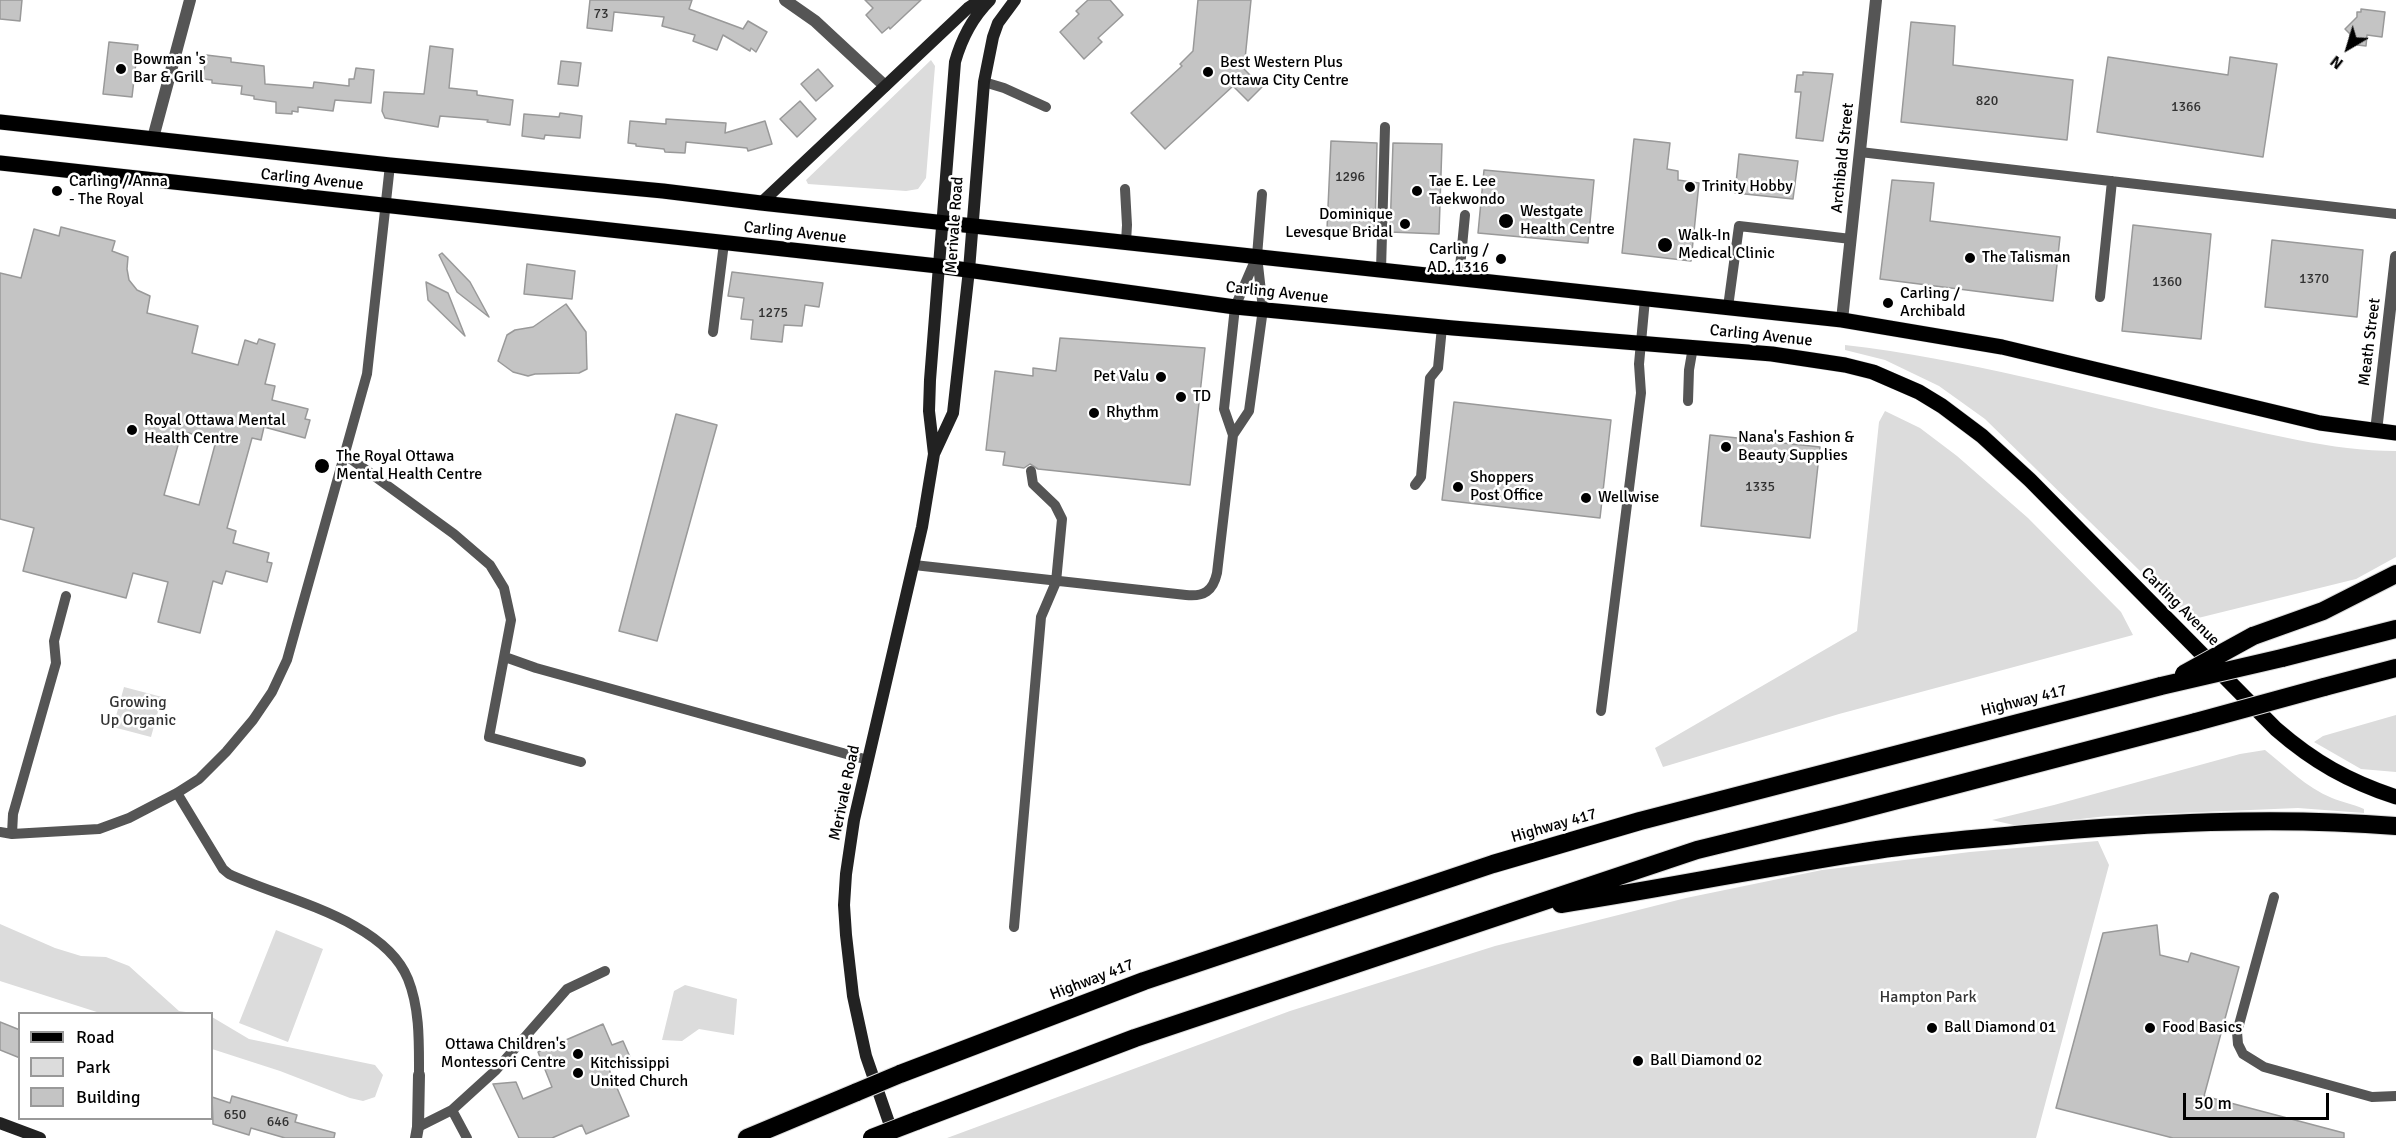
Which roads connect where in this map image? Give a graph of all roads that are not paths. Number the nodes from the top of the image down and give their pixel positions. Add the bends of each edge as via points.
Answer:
1 (190, 0) edge
2 (785, 0) edge
3 (980, 0) edge
4 (990, 0) edge
5 (1015, 0) edge
6 (1876, 0) edge
7 (984, 82) junction
8 (885, 86) junction
9 (1046, 106) dead end
10 (0, 122) edge
11 (1385, 127) dead end
12 (153, 138) junction
13 (1860, 152) junction
14 (0, 163) edge
15 (390, 165) junction
16 (2112, 181) junction
17 (1125, 189) dead end
18 (1262, 194) dead end
19 (761, 204) junction
20 (386, 207) junction
21 (2396, 214) edge
22 (1465, 215) dead end
23 (943, 223) junction
24 (972, 225) junction
25 (1851, 239) junction
26 (1126, 242) junction
27 (724, 243) junction
28 (1257, 256) junction
29 (2396, 257) edge
30 (938, 266) junction
31 (969, 270) junction
32 (1381, 270) junction
33 (1459, 278) junction
34 (2100, 297) dead end
35 (1645, 299) junction
36 (1235, 307) junction
37 (1728, 307) junction
38 (1263, 309) junction
39 (1842, 320) junction
40 (1442, 327) junction
41 (713, 332) dead end
42 (1640, 343) junction
43 (1693, 347) junction
44 (1688, 400) dead end
45 (2376, 431) junction
46 (2396, 433) edge
47 (1233, 435) junction
48 (344, 454) junction
49 (934, 454) junction
50 (1031, 471) dead end
51 (1415, 485) dead end
52 (914, 565) junction
53 (2396, 574) edge
54 (1056, 582) junction
55 (66, 596) dead end
56 (2396, 629) edge
57 (505, 657) junction
58 (2396, 668) edge
59 (2161, 686) junction
60 (1601, 711) dead end
61 (868, 760) junction
62 (581, 762) dead end
63 (177, 793) junction
64 (2396, 797) edge
65 (2396, 826) edge
66 (0, 832) edge
67 (12, 834) junction
68 (2274, 897) dead end
69 (1514, 911) junction
70 (1014, 927) dead end
71 (605, 971) dead end
72 (419, 1075) joint
73 (2396, 1096) edge
74 (452, 1110) junction
75 (0, 1123) edge
76 (417, 1133) edge
77 (40, 1138) edge
78 (467, 1138) edge
79 (747, 1138) edge
80 (873, 1138) edge
81 (895, 1138) edge

1 - 12 street
2 - 8 street via 815,21
3 - 8 main road
4 - 23 main road, Merivale Road via 965,32 955,62
5 - 7 main road, Merivale Road via 998,23
6 - 13 street, Archibald Street
7 - 9 lane
7 - 24 main road, Merivale Road
8 - 19 main road
10 - 12 main road, Carling Avenue
11 - 32 lane
12 - 15 main road, Carling Avenue
13 - 16 lane
13 - 25 street, Archibald Street
14 - 20 main road, Carling Avenue
15 - 19 main road, Carling Avenue
15 - 20 lane
16 - 21 lane
16 - 34 lane
17 - 26 lane
18 - 28 lane
19 - 23 main road, Carling Avenue
20 - 27 main road, Carling Avenue
20 - 48 lane via 367,374
22 - 33 lane
23 - 24 main road, Carling Avenue
23 - 30 main road, Merivale Road
24 - 26 main road, Carling Avenue
24 - 31 main road, Merivale Road
25 - 37 lane via 1739,226
25 - 39 street, Archibald Street
26 - 28 main road, Carling Avenue
27 - 30 main road, Carling Avenue
27 - 41 lane
28 - 32 main road, Carling Avenue
28 - 36 lane
28 - 38 lane
29 - 45 street, Meath Street
30 - 31 main road, Carling Avenue
30 - 49 main road, Merivale Road via 929,411
31 - 36 main road, Carling Avenue
31 - 49 main road, Merivale Road via 953,413
32 - 33 main road, Carling Avenue
33 - 35 main road, Carling Avenue
35 - 37 main road, Carling Avenue
35 - 42 lane
36 - 38 main road, Carling Avenue
36 - 47 lane via 1224,409
37 - 39 main road, Carling Avenue
38 - 40 main road, Carling Avenue
38 - 47 lane via 1249,411
39 - 45 main road, Carling Avenue via 2002,346 2320,423
40 - 42 main road, Carling Avenue
40 - 51 lane via 1438,368 1430,378 1421,477
42 - 43 main road, Carling Avenue
42 - 60 lane via 1641,393
43 - 44 lane
43 - 64 main road, Carling Avenue via 1795,356 1845,365 1896,382 1942,406 2030,480 2276,729 2332,771
45 - 46 main road, Carling Avenue
47 - 54 lane via 1217,573 1210,590 1197,596
48 - 57 lane via 490,565 504,588 511,618
48 - 63 lane via 287,660 272,692 226,752 199,779
49 - 52 main road, Merivale Road
50 - 54 lane via 1033,484 1055,505 1062,519
52 - 54 lane
52 - 61 main road, Merivale Road
53 - 59 highway, bridge via 2323,611 2253,636
54 - 70 lane via 1041,617
55 - 67 lane via 54,641 56,663 13,814
56 - 59 highway, Highway 417, bridge
57 - 61 lane
57 - 62 lane via 489,737
58 - 69 highway, bridge via 1697,849
59 - 79 highway, Highway 417, bridge via 1640,821 1504,861 1144,981 900,1074
61 - 81 main road, Merivale Road via 850,842 844,905 846,935 864,1045
63 - 67 lane via 99,829
63 - 72 lane via 229,874 342,919 381,945 400,964 416,1010
65 - 69 highway via 2278,821 2119,827 1973,839 1803,861
66 - 67 lane
68 - 73 lane via 2237,1032 2243,1054 2264,1068 2372,1097
69 - 80 highway, bridge via 1135,1038
71 - 74 lane via 567,989 496,1070
72 - 76 street
74 - 76 lane
74 - 78 lane
75 - 77 main road

